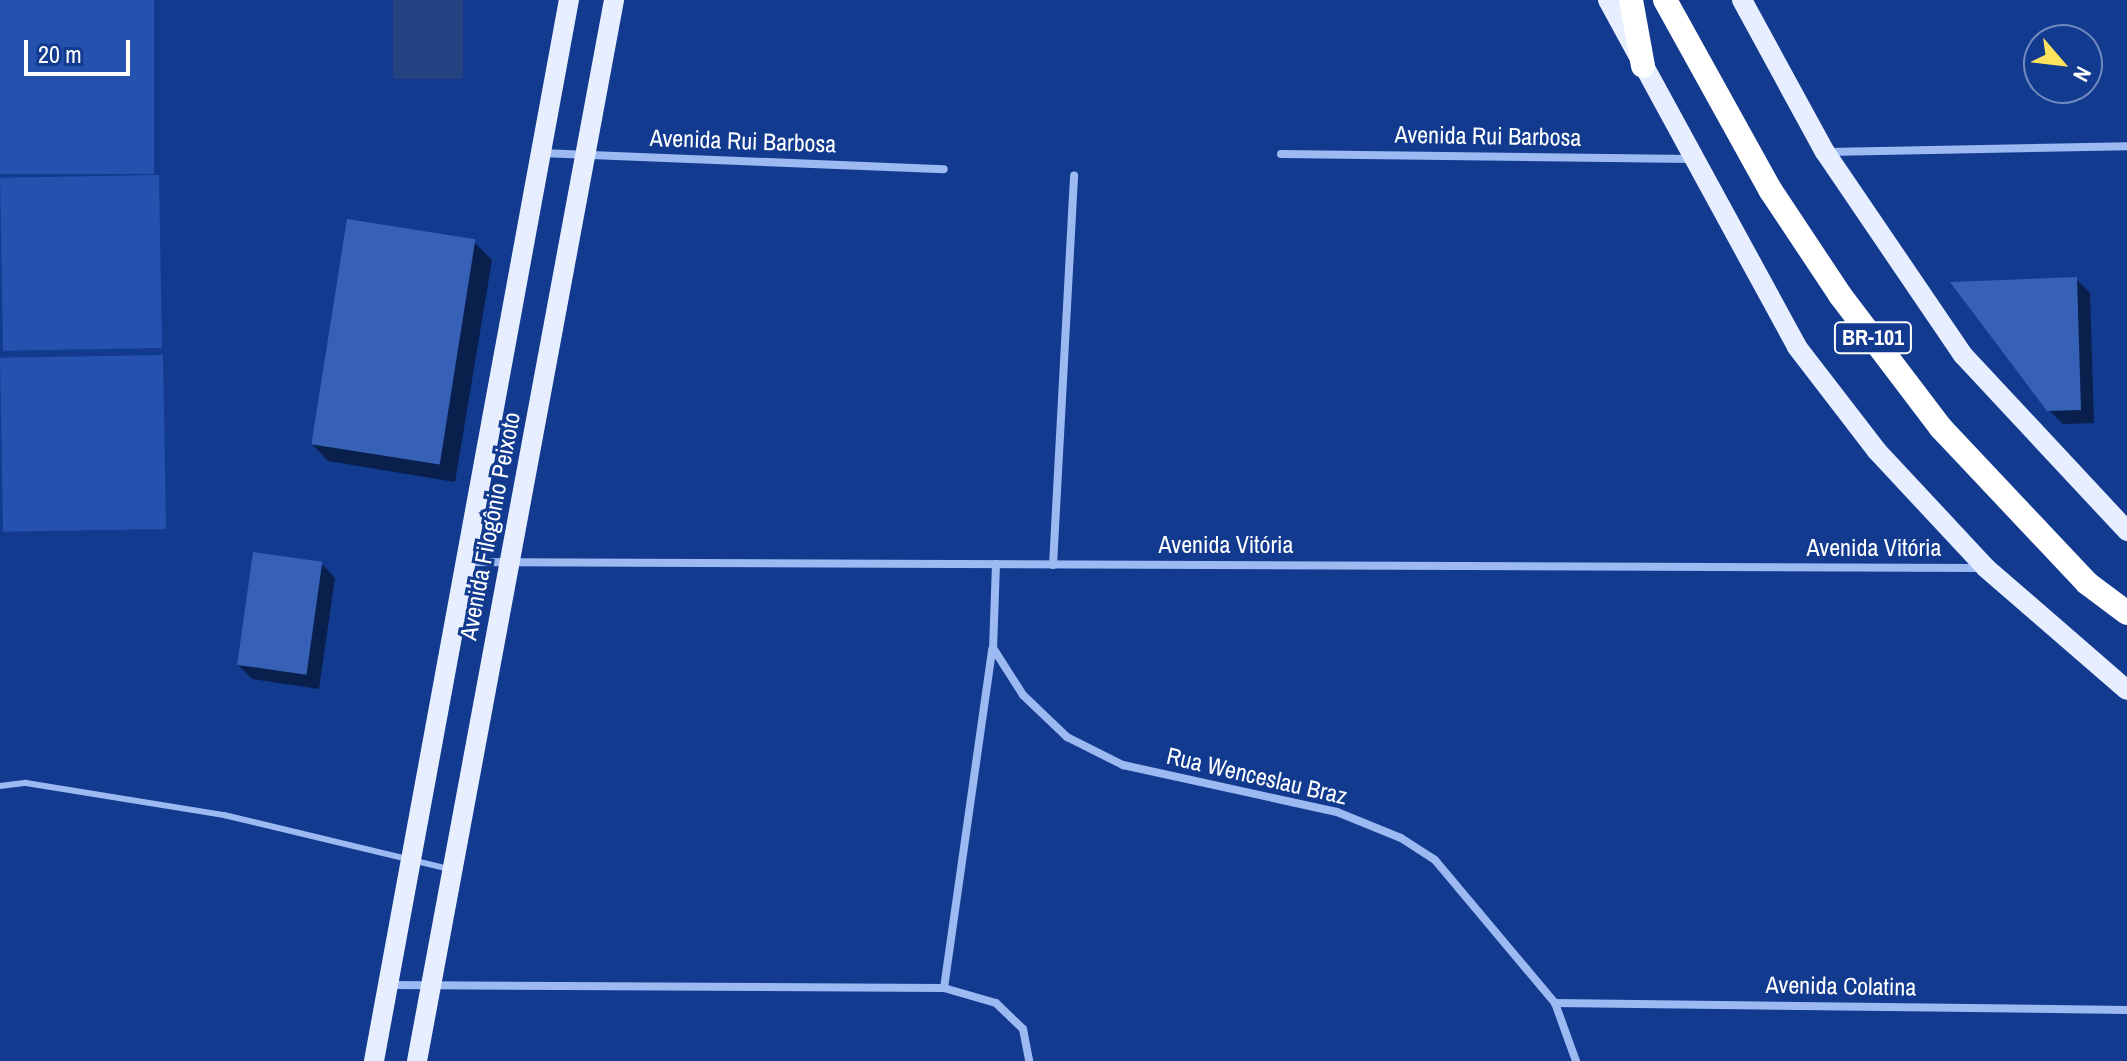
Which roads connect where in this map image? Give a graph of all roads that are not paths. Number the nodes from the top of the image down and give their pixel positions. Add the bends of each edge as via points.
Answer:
1 (569, 0) edge
2 (614, 0) edge
3 (1608, 0) edge
4 (1631, 0) edge
5 (1742, 0) edge
6 (1670, 7) edge
7 (1643, 66) junction
8 (2127, 146) edge
9 (1825, 152) junction
10 (541, 153) junction
11 (1281, 154) dead end
12 (585, 155) junction
13 (1694, 159) junction
14 (944, 169) dead end
15 (1074, 176) dead end
16 (2127, 531) edge
17 (466, 562) junction
18 (510, 562) junction
19 (996, 564) junction
20 (1053, 565) junction
21 (1986, 568) junction
22 (2127, 613) edge
23 (993, 648) junction
24 (2127, 690) edge
25 (0, 786) edge
26 (411, 857) junction
27 (453, 870) junction
28 (388, 985) junction
29 (431, 985) junction
30 (944, 988) junction
31 (1555, 1003) junction
32 (2127, 1010) edge
33 (1029, 1059) edge
34 (374, 1061) edge
35 (417, 1061) edge
36 (1576, 1061) edge

1 - 10 main road, Avenida Filogônio Peixoto
2 - 12 main road, Avenida Filogônio Peixoto
3 - 7 main road
4 - 7 highway
5 - 9 main road
6 - 22 highway, BR-101 via 1771,191 1932,416 2087,583
7 - 13 main road
8 - 9 street
9 - 16 main road via 1963,355
10 - 12 street, Avenida Rui Barbosa
10 - 17 main road, Avenida Filogônio Peixoto
11 - 13 street, Avenida Rui Barbosa
12 - 14 street, Avenida Rui Barbosa
12 - 18 main road, Avenida Filogônio Peixoto
13 - 21 main road via 1797,347 1877,451
15 - 20 street
17 - 18 street, Avenida Vitória
17 - 26 main road, Avenida Filogônio Peixoto
18 - 19 street, Avenida Vitória
18 - 27 main road, Avenida Filogônio Peixoto
19 - 20 street, Avenida Vitória
19 - 23 street
20 - 21 street, Avenida Vitória
21 - 24 main road
23 - 30 street
23 - 31 street, Rua Wenceslau Braz via 1023,695 1067,737 1123,765 1337,812 1401,838 1435,860
25 - 26 lane via 26,783 224,815
26 - 27 lane
26 - 28 main road, Avenida Filogônio Peixoto
27 - 29 main road, Avenida Filogônio Peixoto
28 - 29 street
28 - 34 main road, Avenida Filogônio Peixoto
29 - 30 street
29 - 35 main road, Avenida Filogônio Peixoto
30 - 33 street via 996,1003 1023,1029
31 - 32 street, Avenida Colatina
31 - 36 street, Rua Wenceslau Braz

